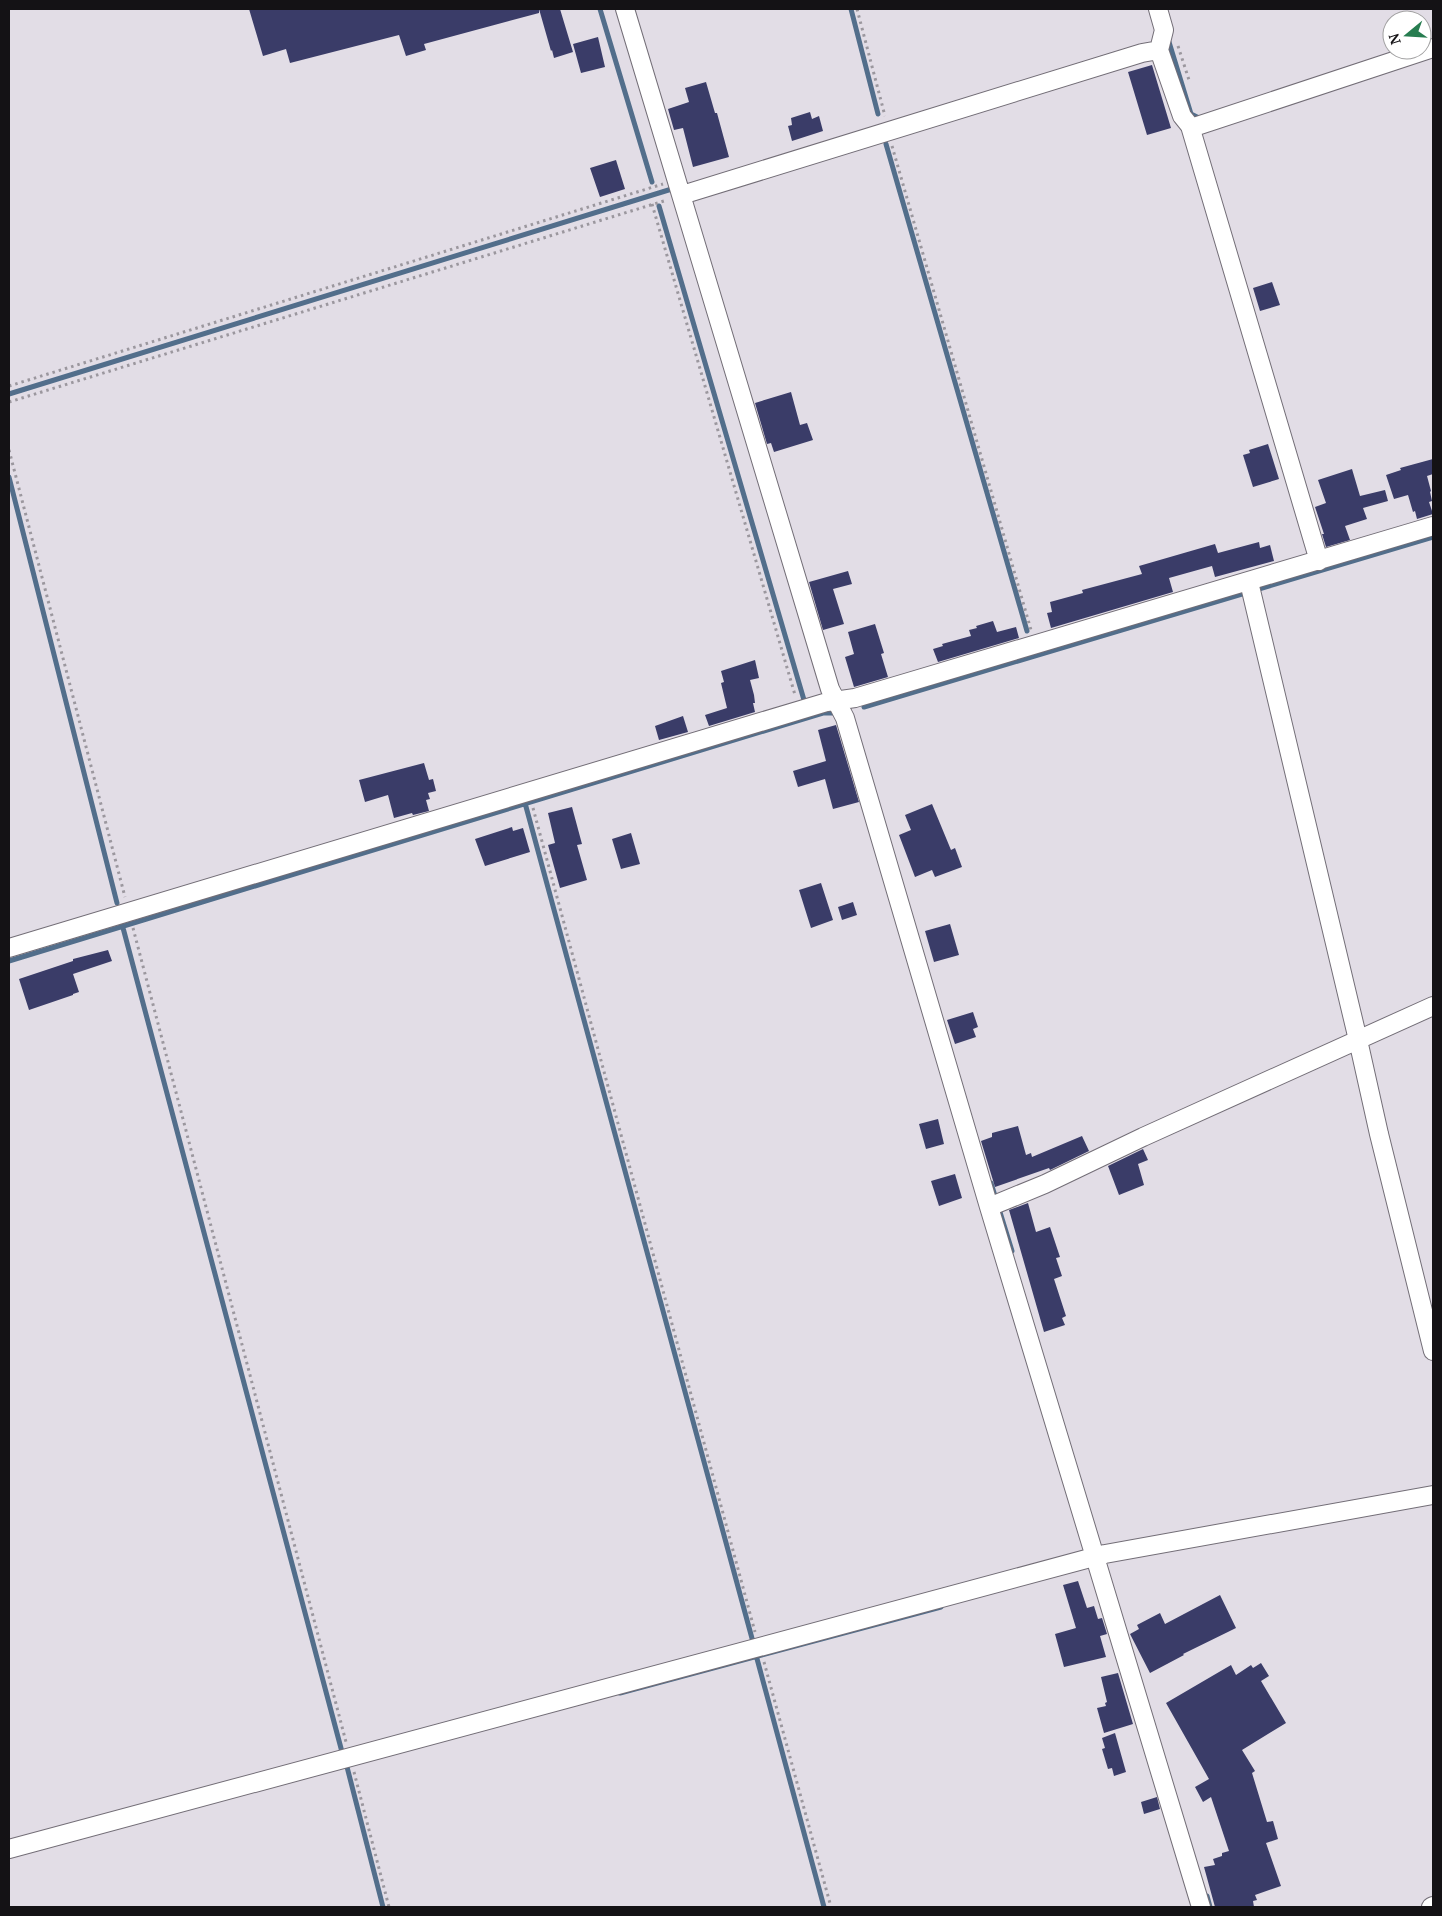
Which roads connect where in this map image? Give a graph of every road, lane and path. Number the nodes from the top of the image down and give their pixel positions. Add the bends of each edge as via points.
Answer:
1 (625, 9) edge
2 (857, 9) edge
3 (1158, 9) edge
4 (1161, 41) junction
5 (1433, 48) edge
6 (1191, 85) dead end
7 (894, 113) dead end
8 (1190, 126) junction
9 (888, 132) junction
10 (679, 187) junction
11 (652, 204) junction
12 (9, 386) edge
13 (9, 402) edge
14 (9, 450) edge
15 (1433, 526) edge
16 (1319, 561) junction
17 (1250, 588) junction
18 (1036, 645) junction
19 (837, 701) junction
20 (800, 710) junction
21 (533, 807) dead end
22 (131, 920) junction
23 (9, 948) edge
24 (1433, 1006) edge
25 (1358, 1040) junction
26 (994, 1205) junction
27 (1433, 1351) edge
28 (1433, 1495) edge
29 (1099, 1559) junction
30 (762, 1654) junction
31 (352, 1763) junction
32 (9, 1849) edge
33 (389, 1907) edge
34 (832, 1907) edge
35 (1201, 1907) edge

1 - 10 street
2 - 7 path via 885,116
3 - 4 street
4 - 6 path via 1173,32
4 - 8 street via 1182,116
4 - 9 street via 1142,53
5 - 8 street
8 - 16 street
9 - 10 street
9 - 18 path
10 - 11 path
10 - 12 path
10 - 19 street via 830,689
11 - 13 path
11 - 20 path
14 - 22 path
15 - 16 street
16 - 17 street
17 - 18 street
17 - 25 street
18 - 19 street
19 - 20 street
19 - 26 street via 845,718
20 - 22 street
21 - 30 path
22 - 23 street
22 - 31 path
24 - 25 street
25 - 26 street
25 - 27 street
26 - 29 street
28 - 29 street
29 - 30 street
29 - 35 street
30 - 31 street
30 - 34 path
31 - 32 street
31 - 33 path

